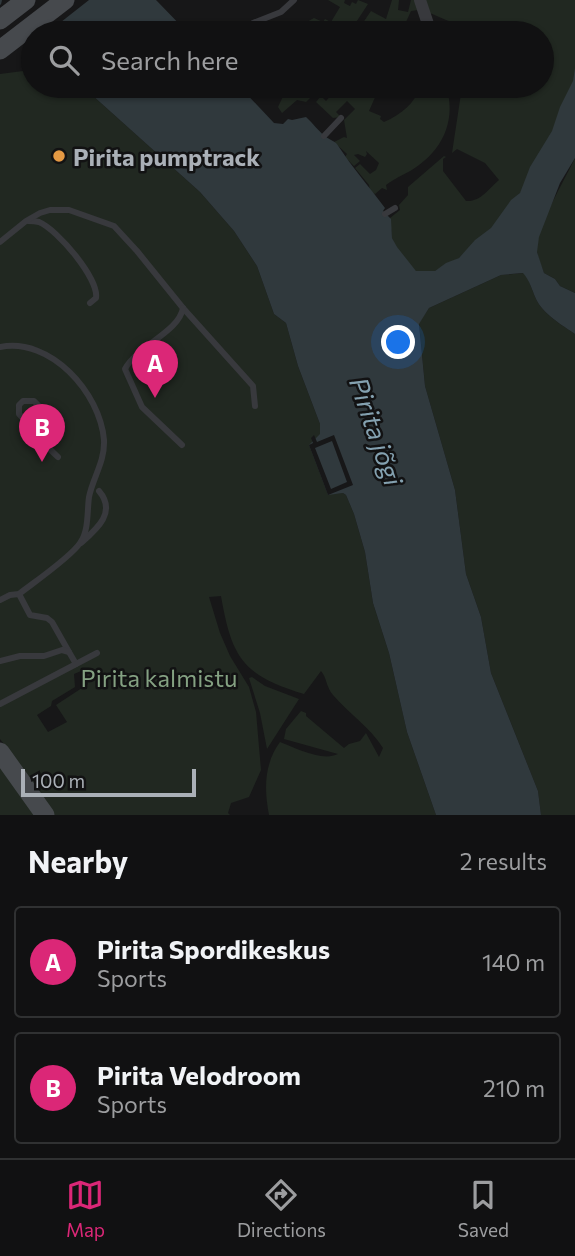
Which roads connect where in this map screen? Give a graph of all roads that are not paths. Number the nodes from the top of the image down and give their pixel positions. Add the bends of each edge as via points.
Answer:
1 (26, 0) edge
2 (65, 0) edge
3 (294, 0) edge
4 (421, 0) edge
5 (0, 20) edge
6 (38, 21) edge
7 (258, 21) edge
8 (427, 21) edge
9 (21, 34) edge
10 (0, 50) edge
11 (341, 118) dead end
12 (324, 136) dead end
13 (395, 208) dead end
14 (386, 214) dead end
15 (26, 222) junction
16 (0, 243) edge
17 (90, 303) dead end
18 (183, 308) junction
19 (0, 347) edge
20 (255, 406) dead end
21 (41, 436) junction
22 (182, 445) dead end
23 (58, 457) dead end
24 (99, 491) dead end
25 (80, 544) junction
26 (19, 594) junction
27 (0, 600) edge
28 (69, 652) junction
29 (97, 653) dead end
30 (0, 661) edge
31 (76, 664) junction
32 (0, 704) edge
33 (0, 752) edge
34 (45, 815) edge

1 - 5 main road
2 - 6 main road
3 - 7 lane via 281,12
4 - 8 street
9 - 10 main road
11 - 12 lane
13 - 14 lane
15 - 16 lane
15 - 17 lane via 39,222 67,245 96,286 96,298
15 - 18 lane via 58,209 108,223 126,238
18 - 20 lane via 253,386
18 - 22 lane via 178,321 125,369 142,407
19 - 25 lane via 25,347 47,356 79,383 95,405 103,453
21 - 21 lane via 19,414 23,401 34,401 56,423 52,435
21 - 23 lane
24 - 25 lane via 105,501 104,519
25 - 26 lane
26 - 27 lane
26 - 28 lane via 30,615 52,622
28 - 30 lane
28 - 31 lane
29 - 31 lane
31 - 32 lane
33 - 34 main road

